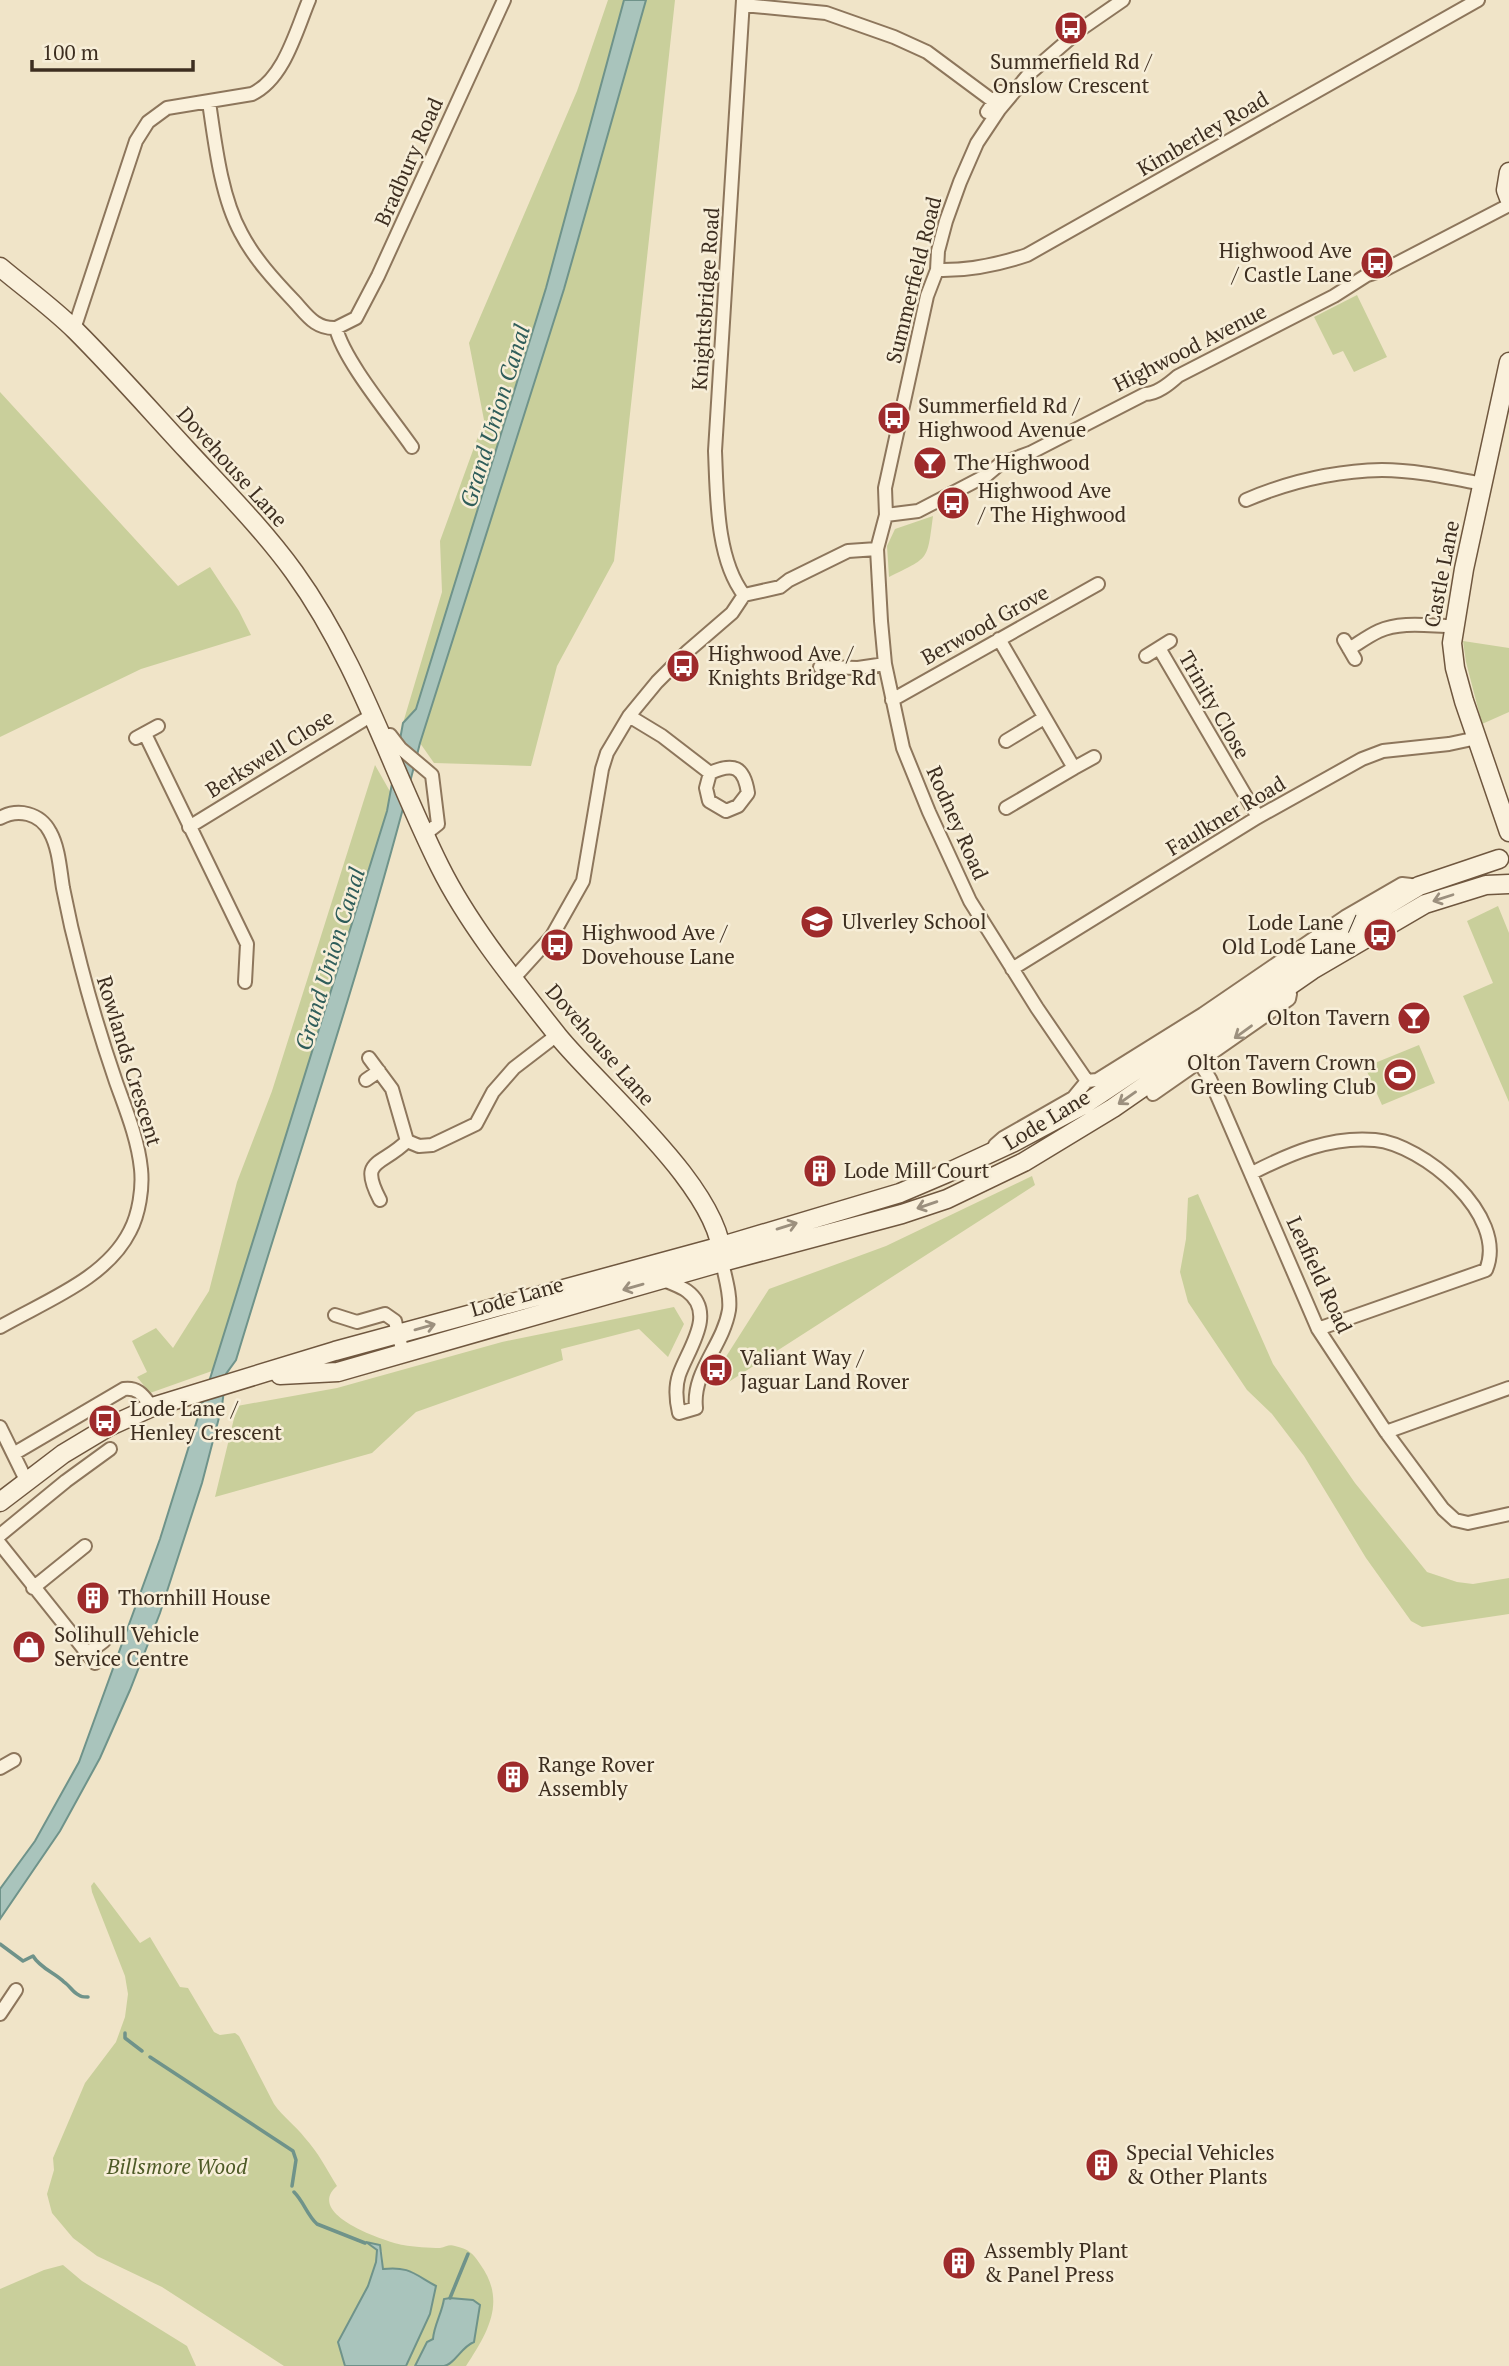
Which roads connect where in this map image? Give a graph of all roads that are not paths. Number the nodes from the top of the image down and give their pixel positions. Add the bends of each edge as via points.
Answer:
1 (309, 0) edge
2 (504, 0) edge
3 (1123, 0) edge
4 (1478, 0) edge
5 (743, 3) edge
6 (209, 102) junction
7 (993, 102) dead end
8 (1509, 172) edge
9 (1509, 198) edge
10 (1509, 205) edge
11 (0, 267) edge
12 (937, 270) junction
13 (336, 328) junction
14 (74, 329) junction
15 (1509, 362) edge
16 (412, 447) dead end
17 (1483, 484) junction
18 (1247, 500) dead end
19 (886, 515) junction
20 (877, 549) junction
21 (1098, 584) dead end
22 (744, 595) junction
23 (1453, 626) junction
24 (999, 639) junction
25 (1349, 649) dead end
26 (1146, 656) dead end
27 (885, 664) junction
28 (820, 667) dead end
29 (891, 700) junction
30 (372, 715) junction
31 (629, 716) junction
32 (1044, 718) junction
33 (158, 726) dead end
34 (382, 736) junction
35 (1477, 738) junction
36 (1006, 741) dead end
37 (1094, 757) dead end
38 (1074, 768) junction
39 (710, 773) dead end
40 (1006, 808) dead end
41 (4, 816) edge
42 (1258, 817) junction
43 (189, 827) junction
44 (1509, 832) edge
45 (424, 835) junction
46 (1509, 842) edge
47 (1499, 859) junction
48 (1509, 883) edge
49 (1419, 886) junction
50 (1012, 969) junction
51 (514, 978) junction
52 (245, 982) dead end
53 (557, 1035) junction
54 (1193, 1051) junction
55 (369, 1058) dead end
56 (379, 1071) junction
57 (366, 1080) dead end
58 (1087, 1081) junction
59 (1153, 1094) dead end
60 (407, 1141) junction
61 (994, 1152) junction
62 (1252, 1173) junction
63 (1479, 1194) dead end
64 (363, 1198) dead end
65 (1503, 1242) dead end
66 (722, 1254) junction
67 (662, 1279) junction
68 (335, 1315) dead end
69 (0, 1326) edge
70 (1318, 1329) junction
71 (398, 1335) junction
72 (403, 1353) junction
73 (257, 1376) junction
74 (1509, 1388) edge
75 (152, 1407) junction
76 (0, 1427) edge
77 (1386, 1432) junction
78 (110, 1449) dead end
79 (15, 1453) junction
80 (26, 1480) junction
81 (0, 1502) edge
82 (0, 1510) edge
83 (1509, 1514) edge
84 (12, 1525) junction
85 (0, 1535) edge
86 (0, 1544) edge
87 (85, 1546) dead end
88 (33, 1588) junction
89 (104, 1641) dead end
90 (14, 1760) dead end
91 (1, 1766) edge
92 (16, 1990) dead end
93 (0, 2014) edge

1 - 6 street via 266,85 251,94
2 - 13 street, Bradbury Road via 378,276 356,318
3 - 12 street, Summerfield Road via 1029,74 977,143 943,231
4 - 12 street, Kimberley Road via 1027,255 977,269
5 - 7 street via 826,13 894,37 927,52
5 - 22 street, Knightsbridge Road via 715,451 725,549 732,576
6 - 13 street via 226,190 240,232 256,258 310,319 324,329
6 - 14 street via 167,108 148,122 136,141
8 - 9 main road
10 - 19 street, Highwood Avenue via 1348,285 1150,394 1000,464 918,511
11 - 14 main road, Dovehouse Lane
12 - 19 street, Summerfield Road via 886,488
13 - 16 street via 353,364
14 - 30 main road, Dovehouse Lane via 262,531 293,571 332,634
15 - 17 main road, Castle Lane
17 - 18 street via 1385,470 1346,472 1287,485
17 - 23 main road, Castle Lane
19 - 20 street, Summerfield Road
20 - 22 street via 848,551 780,587
20 - 27 street, Rodney Road
21 - 24 street, Berwood Grove
22 - 31 street via 732,613 672,666
23 - 25 street via 1394,627
23 - 35 main road, Castle Lane via 1455,668
24 - 29 street, Berwood Grove
24 - 32 street
26 - 42 street, Trinity Close via 1165,645
27 - 28 street
27 - 29 street, Rodney Road
29 - 50 street, Rodney Road via 904,748 945,849 970,901
30 - 34 main road, Dovehouse Lane
30 - 43 street, Berkswell Close
31 - 39 street
31 - 51 street via 602,769 583,881 552,936
32 - 36 street
32 - 38 street
33 - 43 street, Berkswell Close via 140,736
34 - 45 main road, Dovehouse Lane
34 - 45 street via 390,735 430,772 438,824
35 - 42 street, Faulkner Road via 1383,751
35 - 44 main road, Castle Lane
37 - 38 street
38 - 40 street
41 - 69 street, Rowlands Crescent via 23,812 36,817 49,830 57,850 81,965 141,1170 131,1229 116,1254 96,1273
42 - 50 street, Faulkner Road
43 - 52 street, Berkswell Close via 247,944
45 - 51 main road, Dovehouse Lane via 457,897
46 - 47 main road
47 - 48 main road
47 - 49 main road, Lode Lane
48 -> 54 main road, Lode Lane via 1486,885 1425,904 1357,942
49 - 54 main road, Lode Lane via 1351,927
49 - 58 street, Lode Lane via 1402,884 1356,911 1203,1014 1097,1080
50 - 58 street, Rodney Road
51 - 53 main road, Dovehouse Lane
53 - 60 street via 514,1068 476,1124 432,1145
53 - 66 main road, Dovehouse Lane via 693,1187 714,1222
54 - 59 street
54 - 61 main road, Lode Lane
54 - 62 street, Leafield Road
54 -> 66 main road, Lode Lane via 1113,1108 1024,1162 947,1199 902,1214
55 - 56 street
56 - 57 street
56 - 60 street via 392,1089
58 - 61 street, Lode Lane via 1073,1098 998,1141
60 - 64 street via 376,1163 370,1181 378,1196
66 -> 61 main road, Lode Lane via 900,1192
62 - 63 street via 1313,1146 1348,1139 1377,1140 1443,1164
62 - 70 street, Leafield Road
65 - 70 street via 1496,1261 1486,1270
66 - 67 main road, Lode Lane
66 - 67 street via 729,1310 702,1368 696,1408 678,1413 678,1377 701,1324 699,1307 688,1292
71 -> 66 main road, Lode Lane via 501,1305
67 -> 72 main road, Lode Lane
68 - 71 street via 358,1322 386,1314 395,1321
70 - 77 street, Leafield Road
71 - 72 street
71 - 73 main road, Lode Lane
72 - 73 main road, Lode Lane via 338,1372
73 - 75 main road, Lode Lane
74 - 77 street
75 - 79 street via 139,1391 124,1389
75 - 80 main road, Lode Lane via 108,1427
76 - 79 street
77 - 83 street, Leafield Road via 1455,1520 1468,1523
78 - 84 street
79 - 80 street
80 - 81 main road, Lode Lane
82 - 84 street
84 - 85 street
86 - 88 street
87 - 88 street
88 - 89 street via 91,1658
90 - 91 street
92 - 93 street

